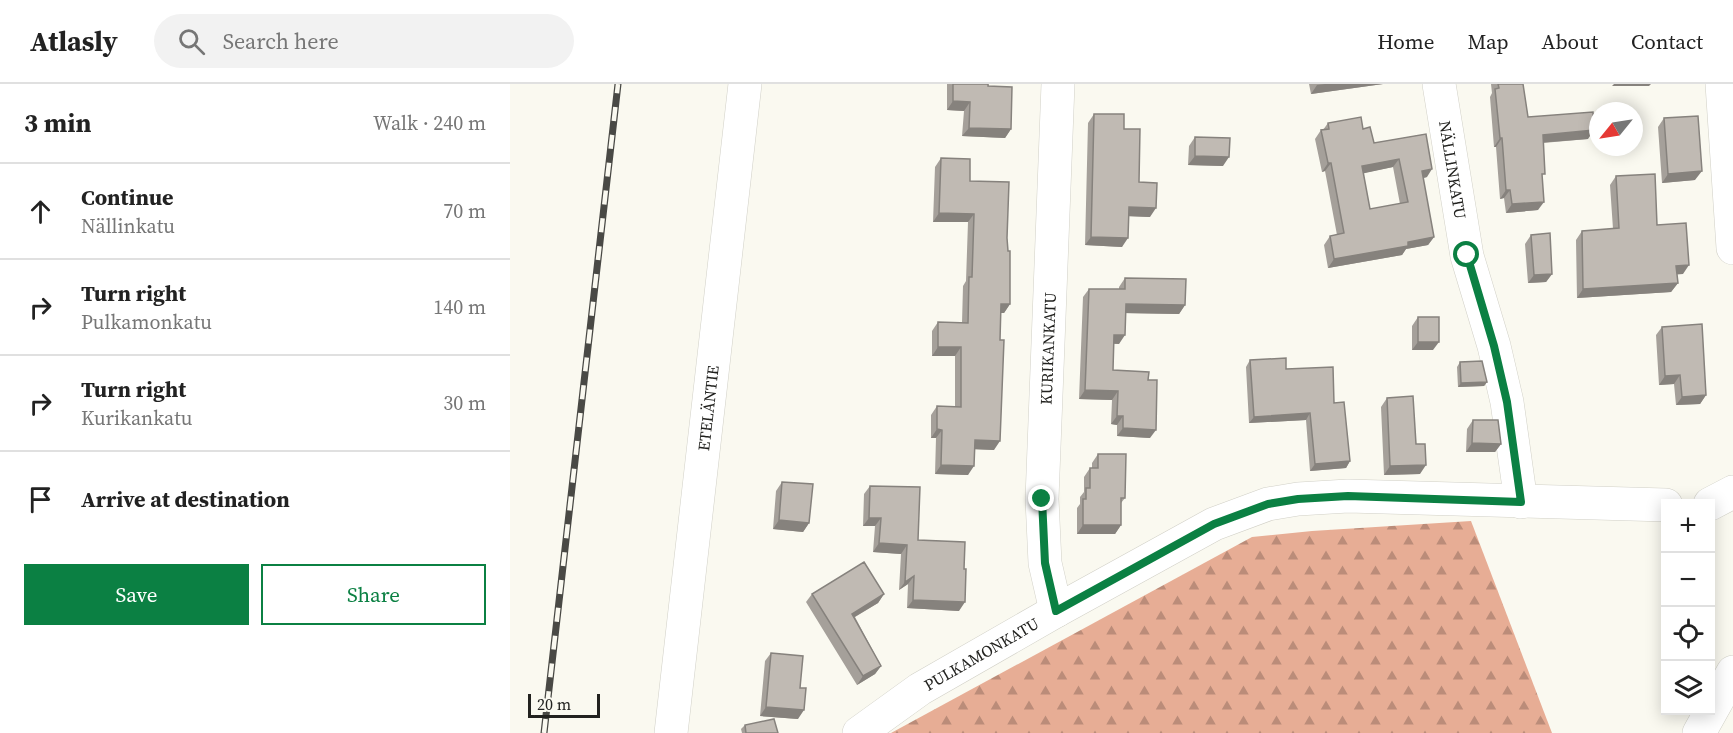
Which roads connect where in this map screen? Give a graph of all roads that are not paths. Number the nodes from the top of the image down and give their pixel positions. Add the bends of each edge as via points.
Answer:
1 (745, 84) edge
2 (1058, 84) edge
3 (1439, 84) edge
4 (1722, 84) edge
5 (1733, 248) edge
6 (1733, 493) edge
7 (1521, 502) junction
8 (1715, 502) edge
9 (1661, 505) edge
10 (1056, 611) junction
11 (1733, 672) edge
12 (671, 733) edge
13 (859, 733) edge
14 (1699, 733) edge

1 - 12 main road, ETELÄNTIE
2 - 10 main road, KURIKANKATU via 1042,499 1045,563
3 - 7 main road, NÄLLINKATU via 1467,255 1507,402
4 - 5 main road
6 - 8 main road
7 - 9 main road, PULKAMONKATU
7 - 10 main road, PULKAMONKATU via 1348,496 1268,504 1214,524
10 - 13 main road, PULKAMONKATU via 920,689
11 - 14 main road

